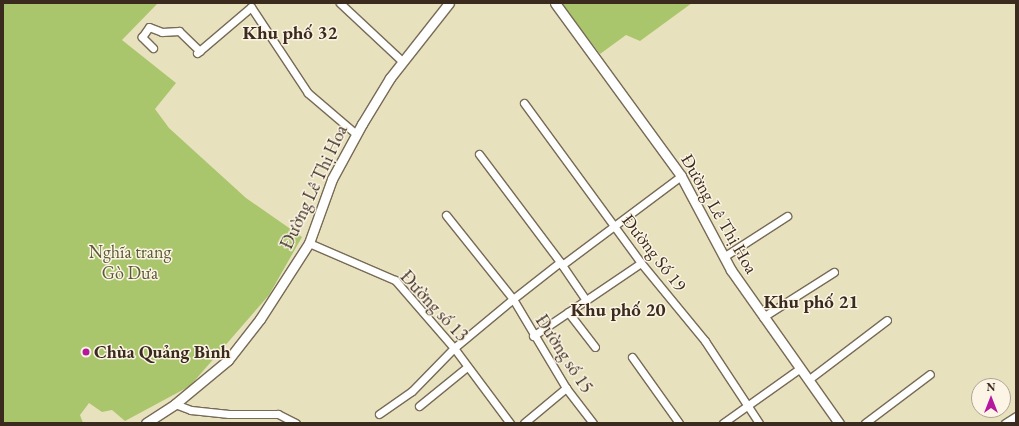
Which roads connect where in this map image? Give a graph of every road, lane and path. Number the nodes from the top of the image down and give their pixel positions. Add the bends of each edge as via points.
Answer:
1 (340, 3) edge
2 (449, 3) edge
3 (555, 3) edge
4 (153, 48) dead end
5 (403, 62) junction
6 (524, 103) dead end
7 (356, 134) junction
8 (479, 154) dead end
9 (681, 176) junction
10 (446, 215) dead end
11 (787, 216) dead end
12 (613, 226) junction
13 (309, 243) junction
14 (725, 256) junction
15 (561, 263) junction
16 (641, 263) junction
17 (834, 272) dead end
18 (513, 299) junction
19 (586, 300) junction
20 (568, 312) junction
21 (763, 317) junction
22 (887, 320) dead end
23 (533, 336) junction
24 (595, 347) dead end
25 (454, 348) junction
26 (632, 357) dead end
27 (467, 367) junction
28 (799, 369) junction
29 (930, 374) dead end
30 (808, 380) junction
31 (566, 388) junction
32 (175, 404) junction
33 (419, 406) dead end
34 (747, 406) junction
35 (379, 414) dead end
36 (1016, 416) edge
37 (146, 423) edge
38 (296, 423) edge
39 (510, 423) edge
40 (524, 423) edge
41 (593, 423) edge
42 (678, 423) edge
43 (723, 423) edge
44 (759, 423) edge
45 (839, 423) edge
46 (865, 423) edge
47 (1005, 423) edge

1 - 5 street
2 - 5 street, Đường Lê Thị Hoa
3 - 9 street, Đường Lê Thị Hoa
4 - 7 street via 142,37 149,27 162,32 179,31 198,52 251,7 308,93
5 - 7 street, Đường Lê Thị Hoa
6 - 12 street, Đường Số 19
7 - 13 street, Đường Lê Thị Hoa via 332,179
8 - 15 street
9 - 12 street
9 - 14 street, Đường Lê Thị Hoa
10 - 18 street
11 - 14 street
12 - 15 street
12 - 16 street, Đường Số 19
13 - 25 street, Đường số 13 via 395,280
13 - 32 street, Đường Lê Thị Hoa via 273,301 228,360
14 - 21 street, Đường Lê Thị Hoa via 731,270
15 - 18 street
15 - 19 street
16 - 19 street
16 - 34 street, Đường Số 19 via 705,341
17 - 21 street
18 - 23 street, Đường số 15
18 - 25 street
19 - 20 street
20 - 23 street
20 - 24 street
21 - 28 street, Đường Lê Thị Hoa
22 - 30 street
23 - 31 street, Đường số 15
25 - 27 street, Đường số 13
25 - 35 street via 412,391
26 - 42 street
27 - 33 street
27 - 39 street, Đường số 13
28 - 30 street, Đường Lê Thị Hoa
28 - 34 street
29 - 46 street
30 - 45 street, Đường Lê Thị Hoa
31 - 40 street
31 - 41 street, Đường số 15
32 - 37 street, Đường Lê Thị Hoa
32 - 38 street via 191,410 229,414 278,414
34 - 43 street
34 - 44 street, Đường Số 19
36 - 47 street

